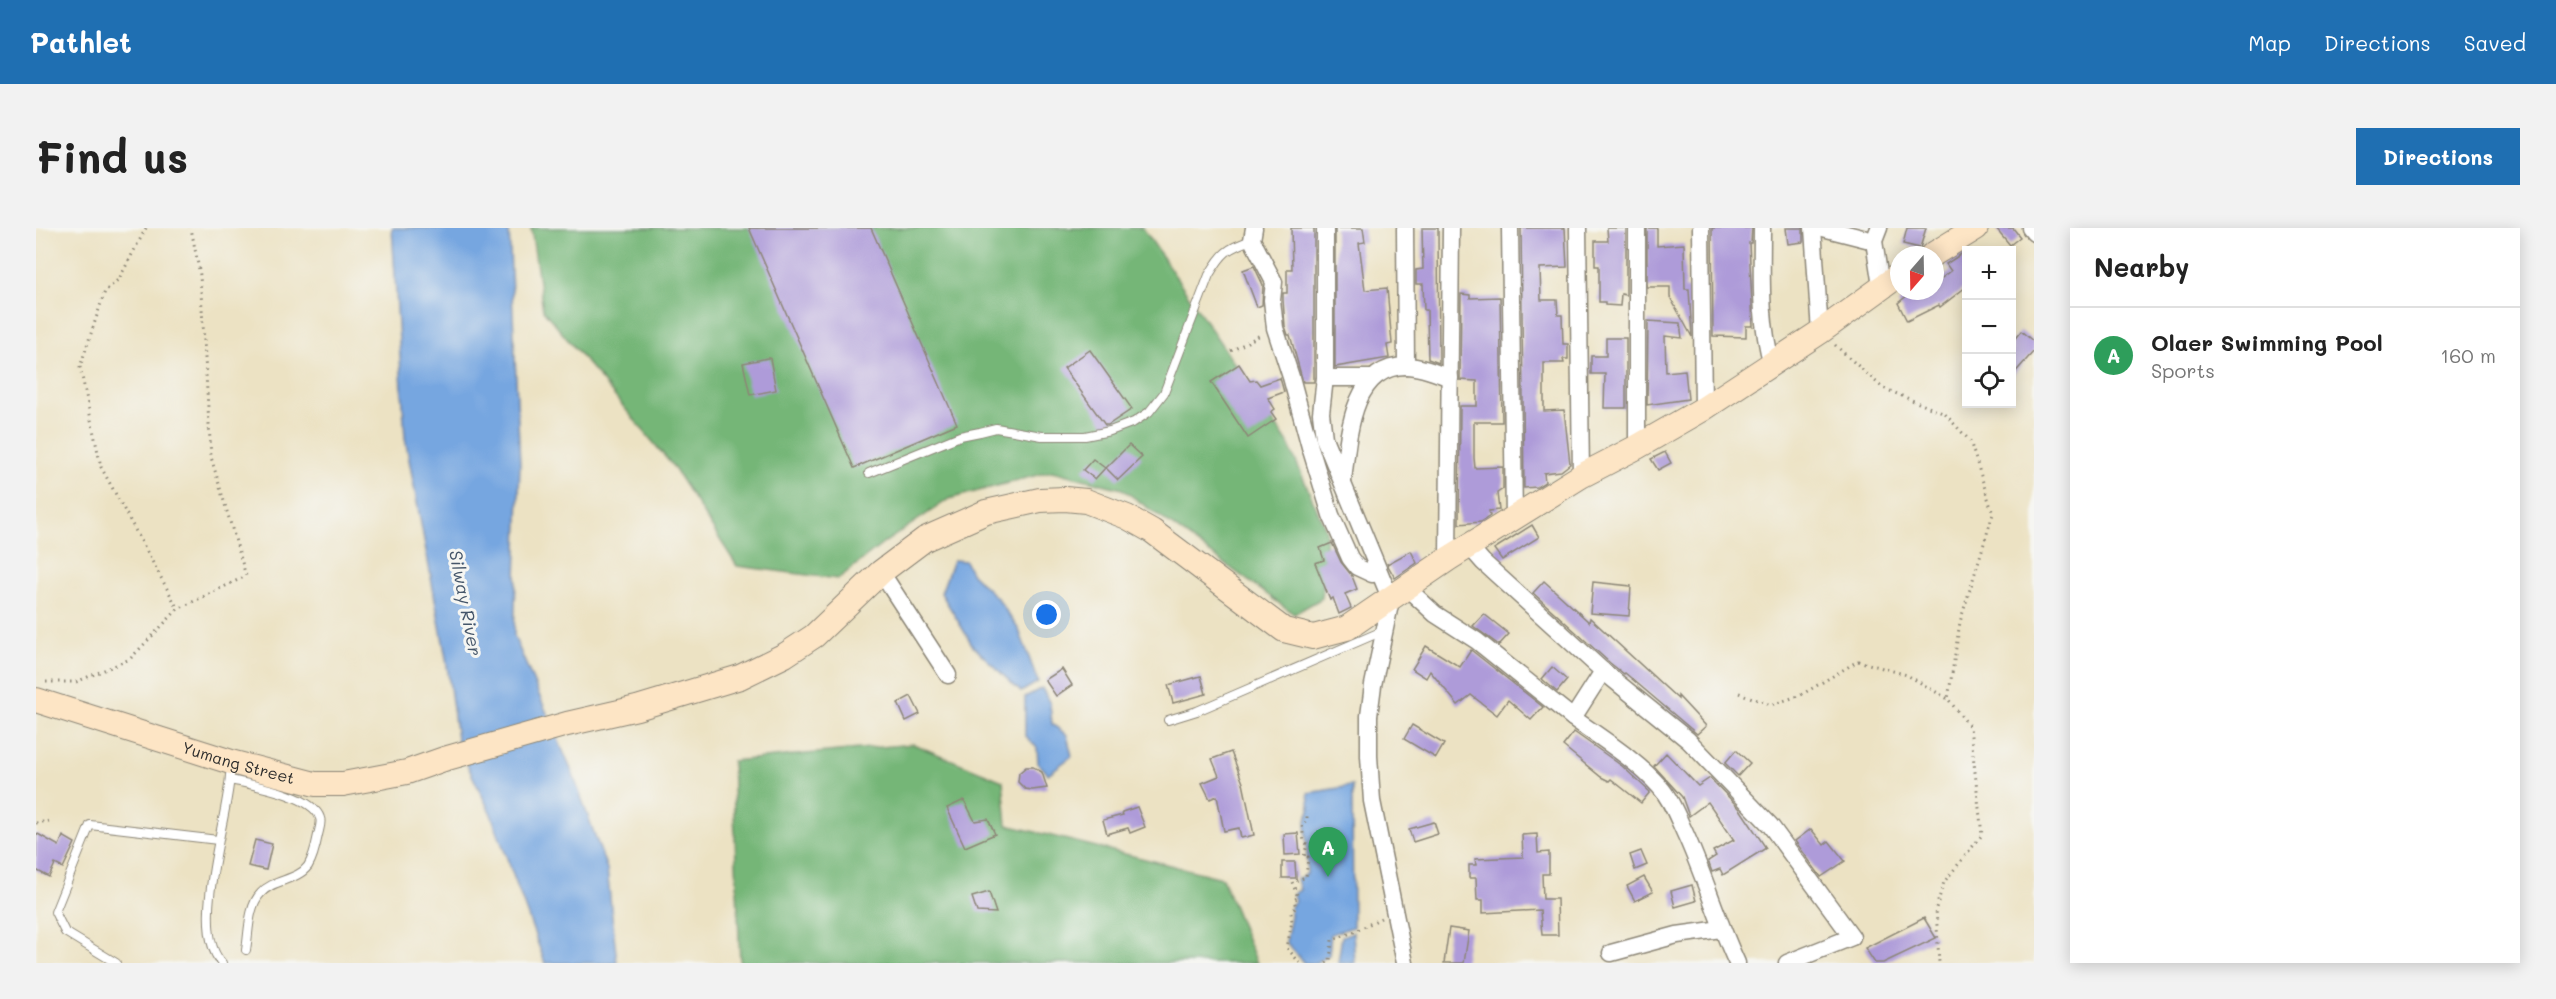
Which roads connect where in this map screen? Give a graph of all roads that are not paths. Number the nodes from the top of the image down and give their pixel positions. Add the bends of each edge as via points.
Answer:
1 (1325, 228) edge
2 (1405, 228) edge
3 (1451, 228) edge
4 (1510, 228) edge
5 (1578, 228) edge
6 (1637, 228) edge
7 (1701, 228) edge
8 (1762, 228) edge
9 (1813, 228) edge
10 (1823, 228) edge
11 (1976, 228) edge
12 (2030, 228) edge
13 (2034, 233) edge
14 (1253, 234) edge
15 (1876, 234) edge
16 (1944, 248) edge
17 (1890, 280) edge
18 (1820, 332) junction
19 (1772, 364) junction
20 (1406, 366) junction
21 (1325, 378) junction
22 (1372, 378) junction
23 (1450, 378) junction
24 (1703, 409) junction
25 (1637, 447) junction
26 (869, 473) dead end
27 (1581, 476) junction
28 (1343, 481) junction
29 (1514, 518) junction
30 (1469, 546) junction
31 (1448, 559) junction
32 (881, 572) junction
33 (1379, 573) junction
34 (1399, 594) junction
35 (1385, 630) junction
36 (1603, 671) junction
37 (948, 675) dead end
38 (40, 691) edge
39 (1573, 718) junction
40 (1168, 720) dead end
41 (231, 771) junction
42 (218, 840) junction
43 (1722, 929) junction
44 (246, 950) dead end
45 (1611, 954) dead end
46 (116, 963) edge
47 (222, 963) edge
48 (1405, 963) edge
49 (1737, 963) edge
50 (1787, 963) edge

1 - 21 street
2 - 20 street
3 - 23 street
4 - 29 street
5 - 27 street
6 - 25 street
7 - 24 street
8 - 19 street via 1763,318
9 - 18 street
10 - 15 street
11 - 16 main road
12 - 13 street
14 - 26 lane via 1219,258 1164,393 1149,412 1134,422 1085,436 988,430 960,436
14 - 33 street via 1274,282 1275,328 1331,515 1357,567
15 - 17 street
17 - 18 main road, Yumang Street
18 - 19 main road, Yumang Street
19 - 24 main road, Yumang Street
20 - 22 street via 1384,370
20 - 23 street
21 - 22 street
21 - 28 street via 1321,413 1324,438
22 - 28 street via 1356,407
23 - 31 street
24 - 25 main road, Yumang Street
25 - 27 main road, Yumang Street
27 - 29 main road, Yumang Street
28 - 33 street
29 - 30 main road, Yumang Street
30 - 31 main road, Yumang Street
30 - 36 street
31 - 34 main road, Yumang Street
32 - 34 main road, Yumang Street via 925,539 986,512 1014,504 1065,499 1107,507 1152,531 1270,621 1298,634 1313,636 1347,628
32 - 37 street
32 - 41 main road, Yumang Street via 814,636 740,677 407,772 343,784 315,784
33 - 34 street
34 - 35 street
34 - 39 street via 1478,641
35 - 40 lane
35 - 48 street via 1371,706 1369,756 1372,801
36 - 39 street
36 - 50 street via 1688,740 1770,825 1838,919 1828,946
38 - 41 main road, Yumang Street
39 - 43 street via 1661,788 1696,858
41 - 42 lane
41 - 44 lane via 314,806 321,819 316,847 307,867 273,883 260,894 253,909
42 - 46 lane via 90,825 55,912 65,932
42 - 47 lane via 208,921 210,941
43 - 45 street via 1677,935
43 - 49 street

